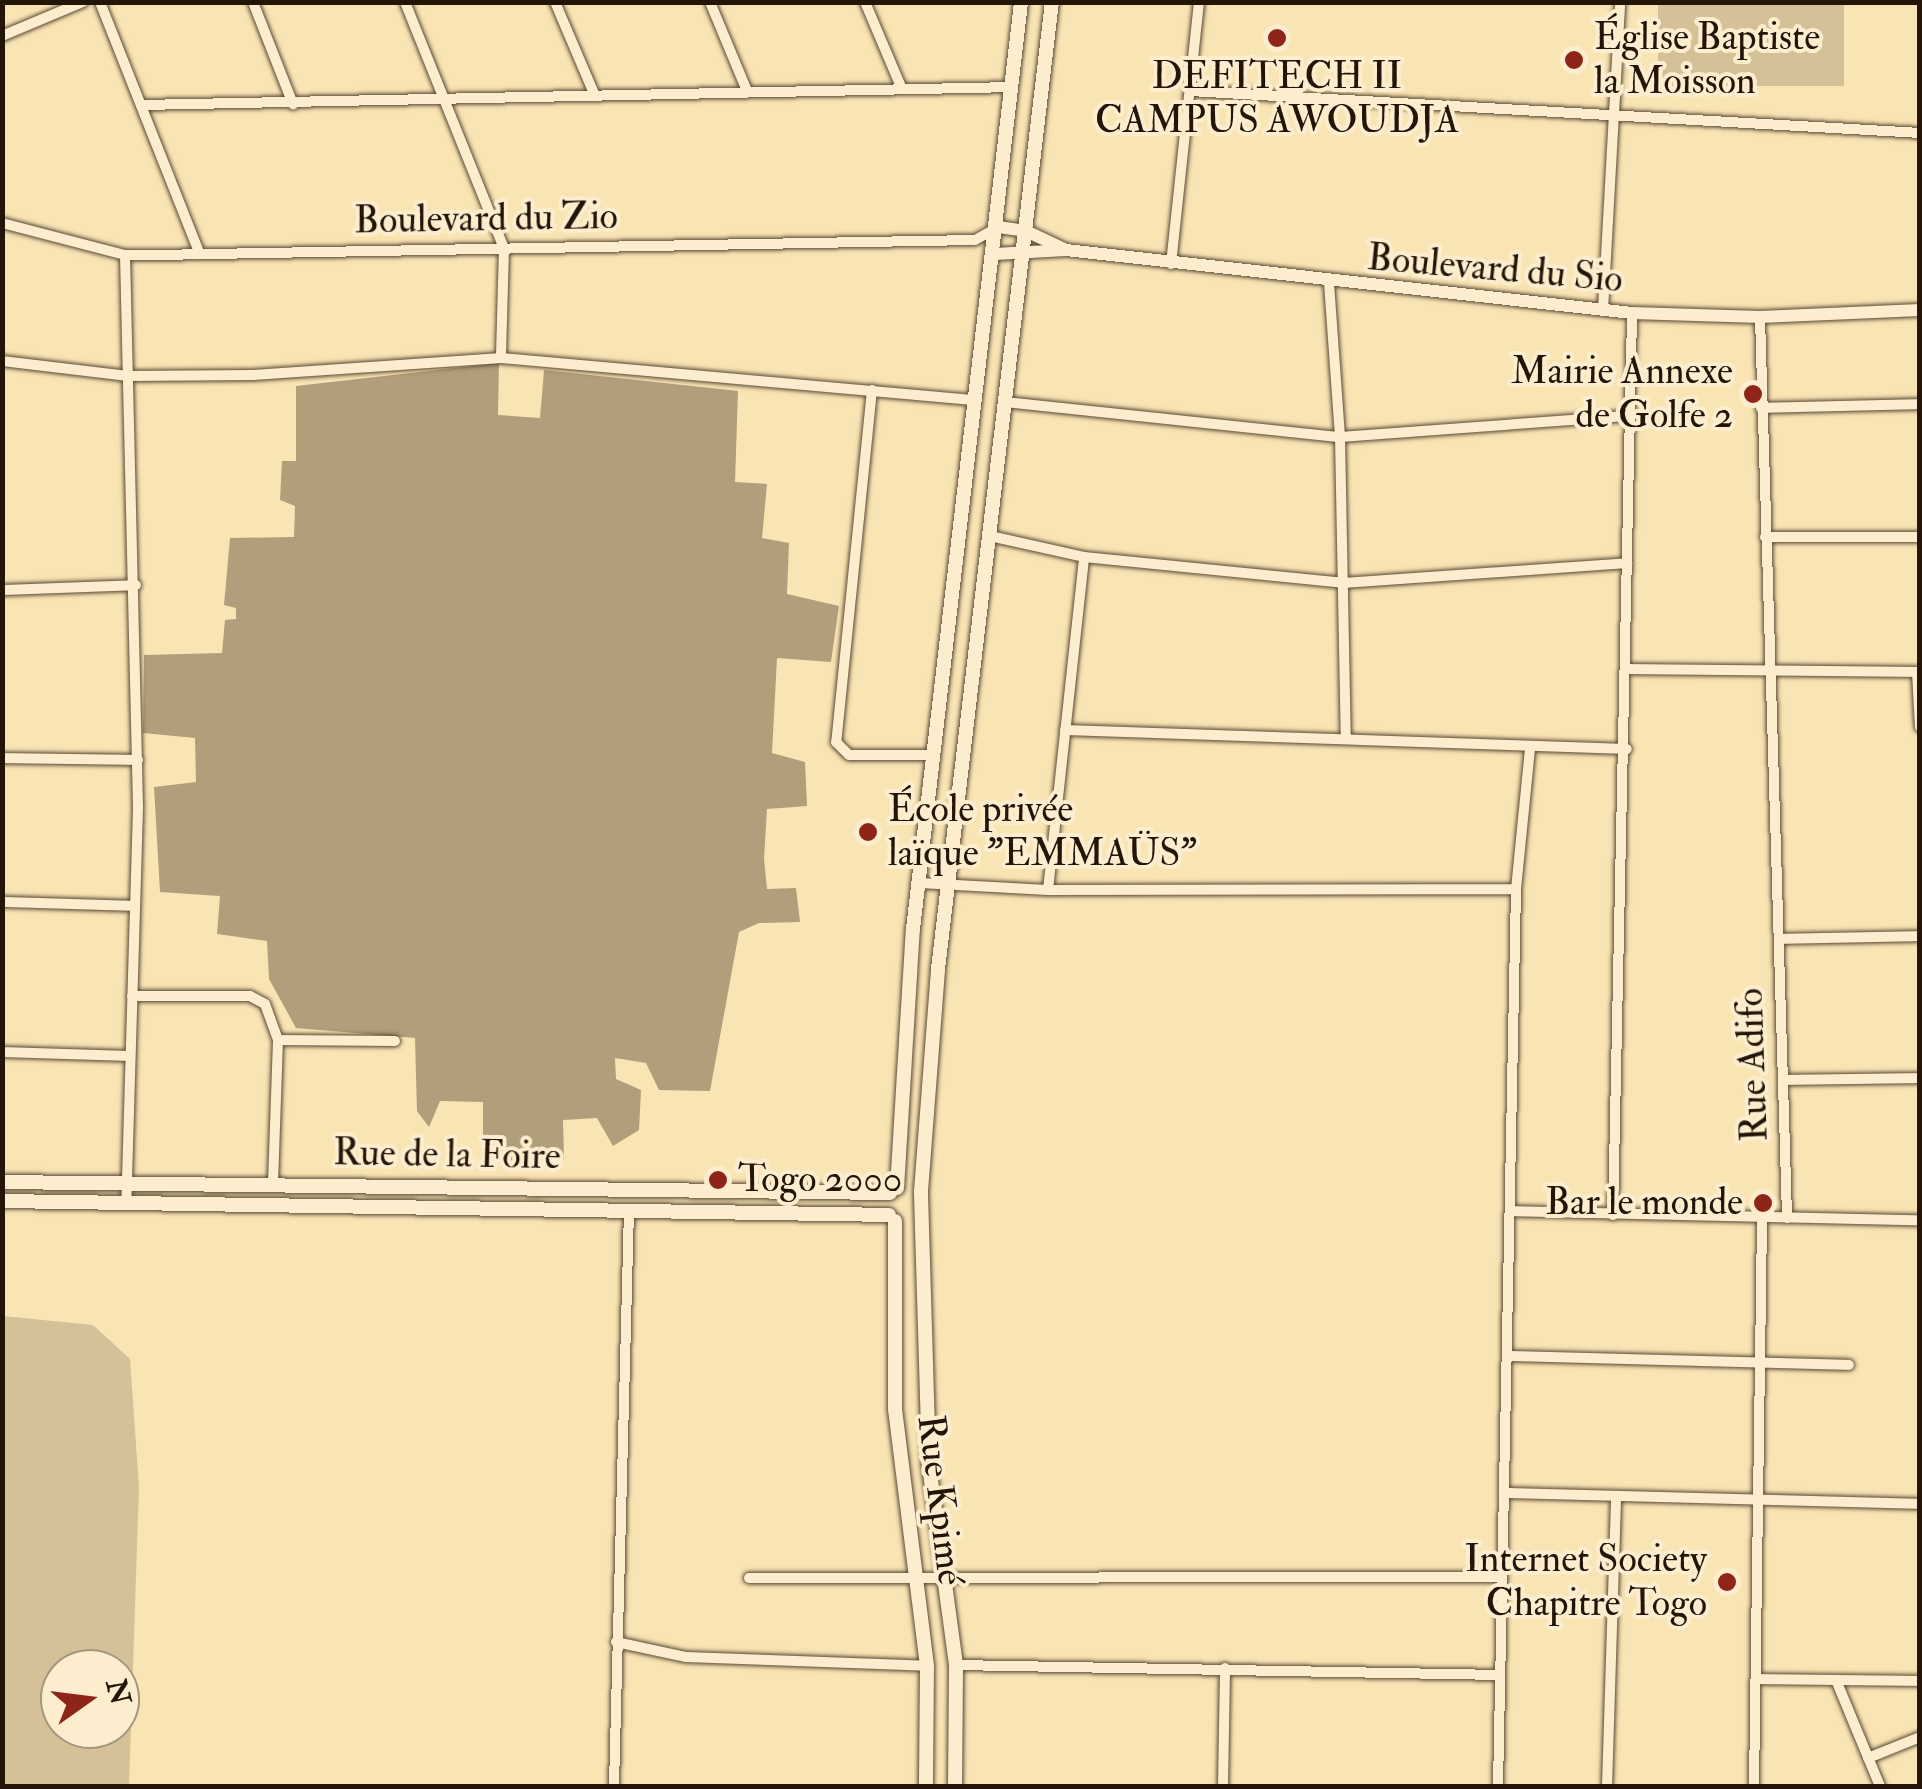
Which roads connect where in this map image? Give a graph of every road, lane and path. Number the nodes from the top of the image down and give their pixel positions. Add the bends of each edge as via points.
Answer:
1 (83, 2) edge
2 (100, 2) edge
3 (254, 2) edge
4 (405, 2) edge
5 (555, 2) edge
6 (710, 2) edge
7 (865, 2) edge
8 (1021, 2) edge
9 (1052, 2) edge
10 (1199, 2) edge
11 (1620, 2) edge
12 (2, 36) edge
13 (901, 87) junction
14 (1013, 87) junction
15 (747, 91) junction
16 (1190, 91) junction
17 (595, 96) junction
18 (447, 98) junction
19 (293, 104) junction
20 (141, 106) junction
21 (1615, 114) junction
22 (1920, 133) edge
23 (2, 223) edge
24 (998, 227) junction
25 (1026, 230) junction
26 (975, 240) junction
27 (504, 248) junction
28 (1066, 250) junction
29 (200, 254) junction
30 (995, 254) junction
31 (125, 255) junction
32 (1022, 256) junction
33 (1171, 264) junction
34 (1328, 283) junction
35 (1603, 310) junction
36 (1920, 310) edge
37 (1632, 313) junction
38 (1760, 317) junction
39 (501, 358) junction
40 (2, 360) edge
41 (128, 376) junction
42 (872, 390) junction
43 (976, 400) junction
44 (1005, 402) junction
45 (1920, 404) edge
46 (1761, 408) junction
47 (1628, 416) junction
48 (1340, 438) junction
49 (990, 536) junction
50 (1765, 538) junction
51 (1920, 538) edge
52 (1084, 557) junction
53 (1628, 563) junction
54 (1342, 583) junction
55 (136, 584) junction
56 (2, 590) edge
57 (1629, 669) junction
58 (1770, 669) junction
59 (1918, 672) edge
60 (1920, 726) edge
61 (1065, 730) junction
62 (1346, 738) junction
63 (1530, 748) junction
64 (1628, 749) junction
65 (934, 755) junction
66 (2, 758) edge
67 (138, 760) junction
68 (920, 883) junction
69 (949, 888) junction
70 (1516, 889) junction
71 (1048, 890) junction
72 (2, 902) edge
73 (134, 906) junction
74 (1920, 936) edge
75 (1780, 939) junction
76 (132, 996) junction
77 (278, 1040) junction
78 (395, 1040) dead end
79 (2, 1052) edge
80 (130, 1056) junction
81 (1920, 1078) edge
82 (1784, 1080) junction
83 (2, 1182) edge
84 (127, 1182) junction
85 (274, 1184) junction
86 (894, 1190) junction
87 (921, 1191) junction
88 (2, 1201) edge
89 (126, 1202) junction
90 (629, 1209) junction
91 (1510, 1211) junction
92 (1613, 1214) junction
93 (892, 1218) junction
94 (1762, 1218) junction
95 (1788, 1218) junction
96 (921, 1219) junction
97 (1920, 1220) edge
98 (1507, 1356) junction
99 (1762, 1362) junction
100 (1850, 1364) dead end
101 (1504, 1493) junction
102 (1616, 1498) junction
103 (1760, 1500) junction
104 (1920, 1504) edge
105 (1502, 1577) junction
106 (749, 1578) dead end
107 (946, 1579) junction
108 (918, 1580) junction
109 (616, 1642) junction
110 (956, 1665) junction
111 (927, 1666) junction
112 (1225, 1668) junction
113 (1500, 1675) junction
114 (1756, 1679) junction
115 (1836, 1680) junction
116 (1920, 1681) edge
117 (1920, 1737) edge
118 (1868, 1758) junction
119 (614, 1786) edge
120 (926, 1786) edge
121 (955, 1786) edge
122 (1223, 1786) edge
123 (1498, 1786) edge
124 (1607, 1786) edge
125 (1754, 1786) edge
126 (1880, 1786) edge

1 - 12 street
2 - 20 street
3 - 19 street
4 - 18 street
5 - 17 street
6 - 15 street
7 - 13 street
8 - 14 main road, Rue Kpimé
9 - 25 main road
10 - 16 street
11 - 21 street
13 - 14 street
13 - 15 street
14 - 24 main road, Rue Kpimé
15 - 17 street
16 - 21 street
16 - 33 street
17 - 18 street
18 - 19 street
18 - 27 street
19 - 20 street
20 - 29 street
21 - 22 street
21 - 35 street
23 - 31 street, Boulevard du Zio
24 - 25 street, Boulevard du Sio
24 - 26 street, Boulevard du Zio
24 - 30 main road, Rue Kpimé
25 - 28 street, Boulevard du Sio
25 - 32 main road
26 - 27 street, Boulevard du Zio
26 - 30 street
27 - 29 street, Boulevard du Zio
27 - 39 street
28 - 32 street, Boulevard du Sio
28 - 33 street, Boulevard du Sio
29 - 31 street, Boulevard du Zio
30 - 32 street, Boulevard du Sio
30 - 43 main road, Rue Kpimé
31 - 41 street
32 - 44 main road
33 - 34 street, Boulevard du Sio
34 - 35 street, Boulevard du Sio
34 - 48 street
35 - 37 street, Boulevard du Sio
36 - 38 street, Boulevard du Sio
37 - 38 street, Boulevard du Sio
37 - 47 street
38 - 46 street, Rue Adifo
39 - 41 street via 290,374
39 - 42 street
40 - 41 street
41 - 55 street
42 - 43 street
42 - 65 street via 836,742 848,756
43 - 65 main road, Rue Kpimé
44 - 48 street
44 - 49 main road
45 - 46 street
46 - 50 street, Rue Adifo
47 - 48 street
47 - 53 street
48 - 54 street
49 - 52 street
49 - 69 main road
50 - 51 street
50 - 58 street, Rue Adifo
52 - 54 street
52 - 61 street
53 - 54 street
53 - 57 street
54 - 62 street
55 - 56 street
55 - 67 street
57 - 58 street
57 - 64 street
58 - 59 street
58 - 75 street, Rue Adifo
59 - 60 street
61 - 62 street
61 - 71 street
62 - 63 street
63 - 64 street
63 - 70 street
64 - 92 street
65 - 68 main road, Rue Kpimé
66 - 67 street
67 - 73 street
68 - 69 street
68 - 86 main road, Rue Kpimé
69 - 71 street
69 - 87 main road
70 - 71 street
70 - 91 street
72 - 73 street
73 - 76 street
74 - 75 street
75 - 82 street, Rue Adifo
76 - 77 street via 250,996 264,1004
76 - 80 street
77 - 78 street
77 - 85 street
79 - 80 street
80 - 84 street
81 - 82 street
82 - 95 street, Rue Adifo
83 - 84 main road, Rue de la Foire
84 - 85 main road, Rue de la Foire
84 - 89 street
85 - 86 main road, Rue de la Foire
86 - 87 main road, Rue de la Foire
86 - 93 main road, Rue Kpimé
87 - 96 main road
88 - 89 main road
89 - 90 main road
90 - 93 main road
90 - 109 street
91 - 92 street
91 - 98 street
92 - 94 street
93 - 96 main road
93 - 108 main road, Rue Kpimé via 895,1409
94 - 95 street
94 - 99 street
95 - 97 street
96 - 107 main road via 926,1411
98 - 99 street
98 - 101 street
99 - 100 street
99 - 103 street
101 - 102 street
101 - 105 street
102 - 103 street
102 - 124 street
103 - 104 street
103 - 114 street
105 - 107 street via 1040,1573
105 - 113 street
106 - 108 street
107 - 108 street
107 - 110 main road
108 - 111 main road, Rue Kpimé
109 - 111 street via 686,1657
109 - 119 street
110 - 112 street
110 - 121 main road
111 - 120 main road, Rue Kpimé
112 - 113 street
112 - 122 street
113 - 123 street
114 - 115 street
114 - 125 street
115 - 116 street
115 - 118 street
117 - 118 street
118 - 126 street

